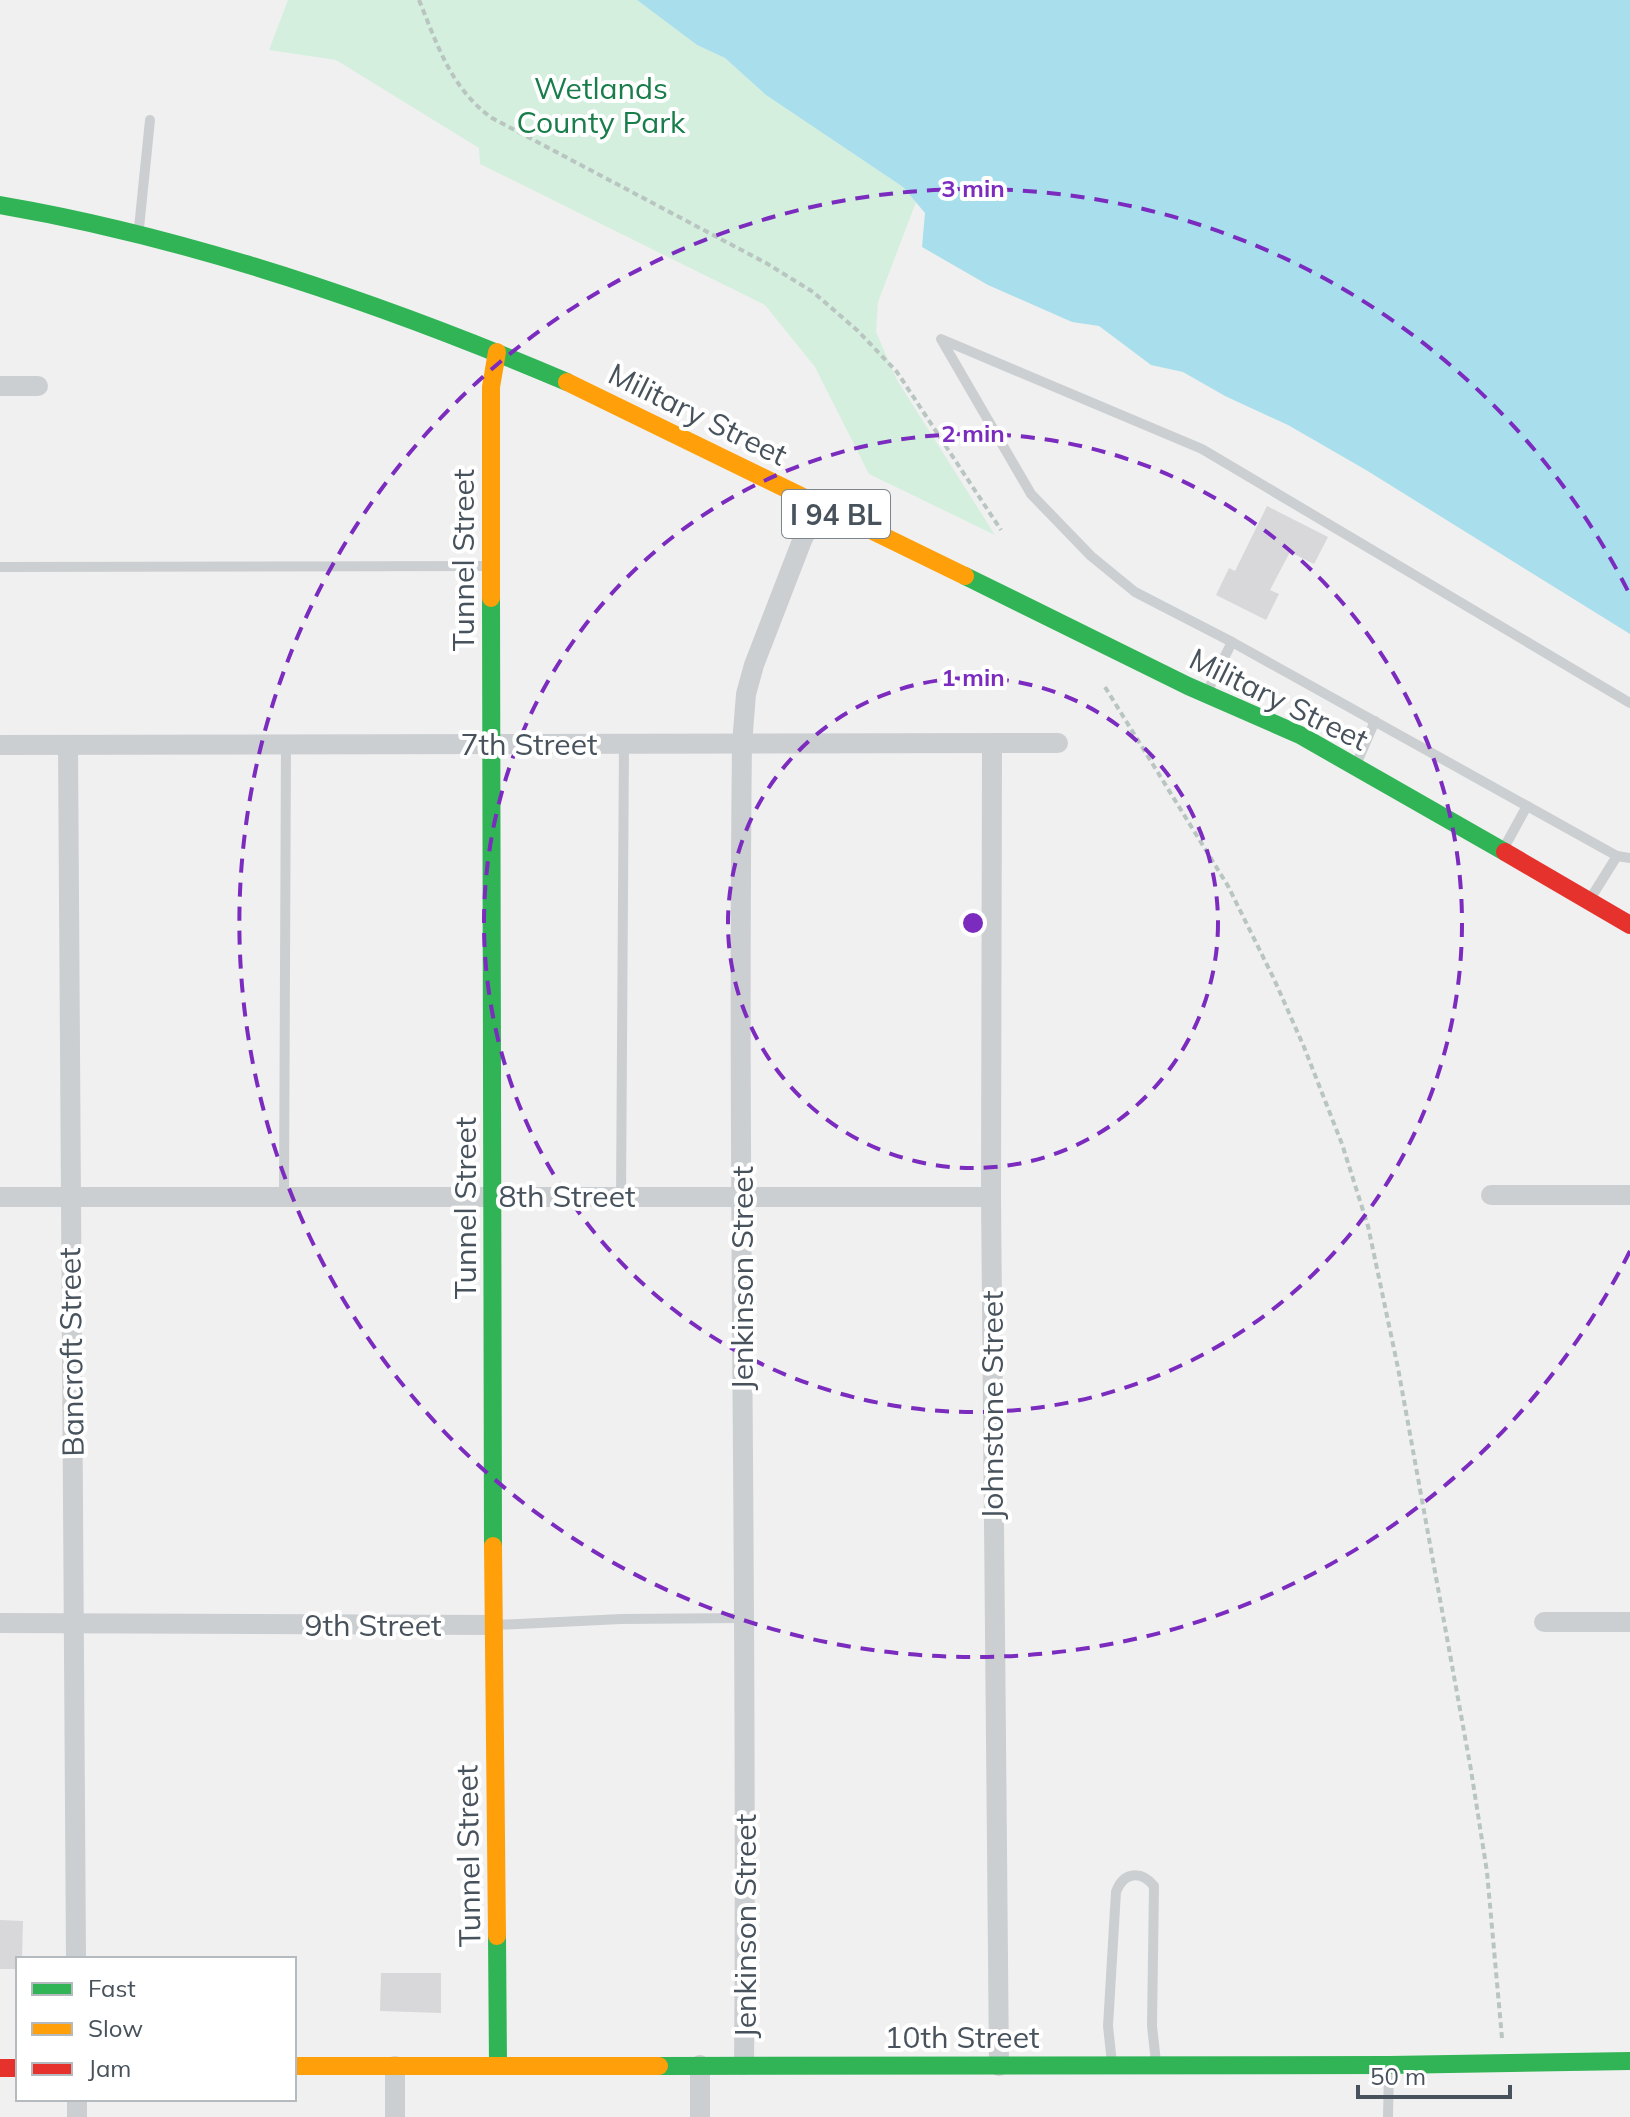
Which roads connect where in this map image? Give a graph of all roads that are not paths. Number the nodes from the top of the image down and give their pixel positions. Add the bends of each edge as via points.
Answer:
1 (150, 120) dead end
2 (0, 205) edge
3 (138, 234) junction
4 (497, 352) junction
5 (0, 386) edge
6 (38, 386) dead end
7 (821, 506) junction
8 (491, 566) junction
9 (0, 567) edge
10 (1232, 642) junction
11 (1206, 694) junction
12 (1630, 703) edge
13 (1375, 721) junction
14 (1058, 743) dead end
15 (286, 744) junction
16 (491, 744) junction
17 (624, 744) junction
18 (742, 744) junction
19 (0, 745) edge
20 (68, 745) junction
21 (992, 745) junction
22 (1356, 765) junction
23 (1527, 806) junction
24 (1503, 851) junction
25 (1617, 856) junction
26 (1630, 858) edge
27 (1589, 901) junction
28 (1630, 925) edge
29 (1491, 1195) dead end
30 (1630, 1195) edge
31 (284, 1196) junction
32 (494, 1196) junction
33 (0, 1197) edge
34 (69, 1197) junction
35 (621, 1197) junction
36 (991, 1197) junction
37 (741, 1198) junction
38 (745, 1618) junction
39 (1544, 1622) dead end
40 (1630, 1622) edge
41 (0, 1623) edge
42 (73, 1623) junction
43 (493, 1625) junction
44 (76, 1957) edge
45 (1630, 2061) edge
46 (1157, 2064) junction
47 (498, 2065) junction
48 (700, 2065) junction
49 (744, 2065) junction
50 (1112, 2065) junction
51 (1389, 2065) junction
52 (296, 2066) edge
53 (395, 2066) junction
54 (999, 2066) junction
55 (395, 2117) edge
56 (700, 2117) edge
57 (1388, 2117) edge

1 - 3 lane
2 - 3 street, Military Street / I 94 BL
3 - 4 street, Military Street / I 94 BL via 252,265
4 - 7 street, Military Street / I 94 BL
4 - 8 street, Tunnel Street via 491,387
5 - 6 street
7 - 11 street, Military Street / I 94 BL
7 - 18 street, Jenkinson Street via 803,538 754,665
8 - 9 lane
8 - 16 street, Tunnel Street
10 - 11 lane
10 - 12 lane via 1135,592 1031,494 941,339 1202,449
10 - 13 lane
11 - 22 street, Military Street / I 94 BL
13 - 22 lane
13 - 23 lane
14 - 21 street, 7th Street
15 - 16 street, 7th Street
15 - 20 street, 7th Street
15 - 31 lane
16 - 17 street, 7th Street
16 - 32 street, Tunnel Street
17 - 18 street, 7th Street
17 - 35 lane
18 - 21 street, 7th Street
18 - 37 street, Jenkinson Street
19 - 20 street, 7th Street
20 - 34 street, Bancroft Street
21 - 36 street, Johnstone Street
22 - 24 street, Military Street / I 94 BL
23 - 24 lane
23 - 25 lane
24 - 27 street, Military Street / I 94 BL
25 - 26 lane
25 - 27 lane
27 - 28 street, Military Street / I 94 BL
29 - 30 street
31 - 32 street, 8th Street
31 - 34 street, 8th Street
32 - 35 street, 8th Street
32 - 43 street, Tunnel Street
33 - 34 street, 8th Street
34 - 42 street, Bancroft Street
35 - 37 street, 8th Street
36 - 37 street, 8th Street
36 - 54 street, Johnstone Street
37 - 38 street, Jenkinson Street
38 - 43 lane, 9th Street
38 - 49 street, Jenkinson Street
39 - 40 street
41 - 42 street, 9th Street
42 - 43 street, 9th Street
42 - 44 street, Bancroft Street
43 - 47 street, Tunnel Street
45 - 51 street, 10th Street
46 - 50 street, 10th Street
46 - 50 lane via 1152,2026 1154,1886 1138,1875 1125,1876 1116,1892 1108,2026
46 - 51 street, 10th Street
47 - 48 street, 10th Street
47 - 53 street, 10th Street
48 - 49 street, 10th Street
48 - 56 street
49 - 54 street, 10th Street
50 - 54 street, 10th Street
51 - 57 lane
52 - 53 street, 10th Street
53 - 55 street

